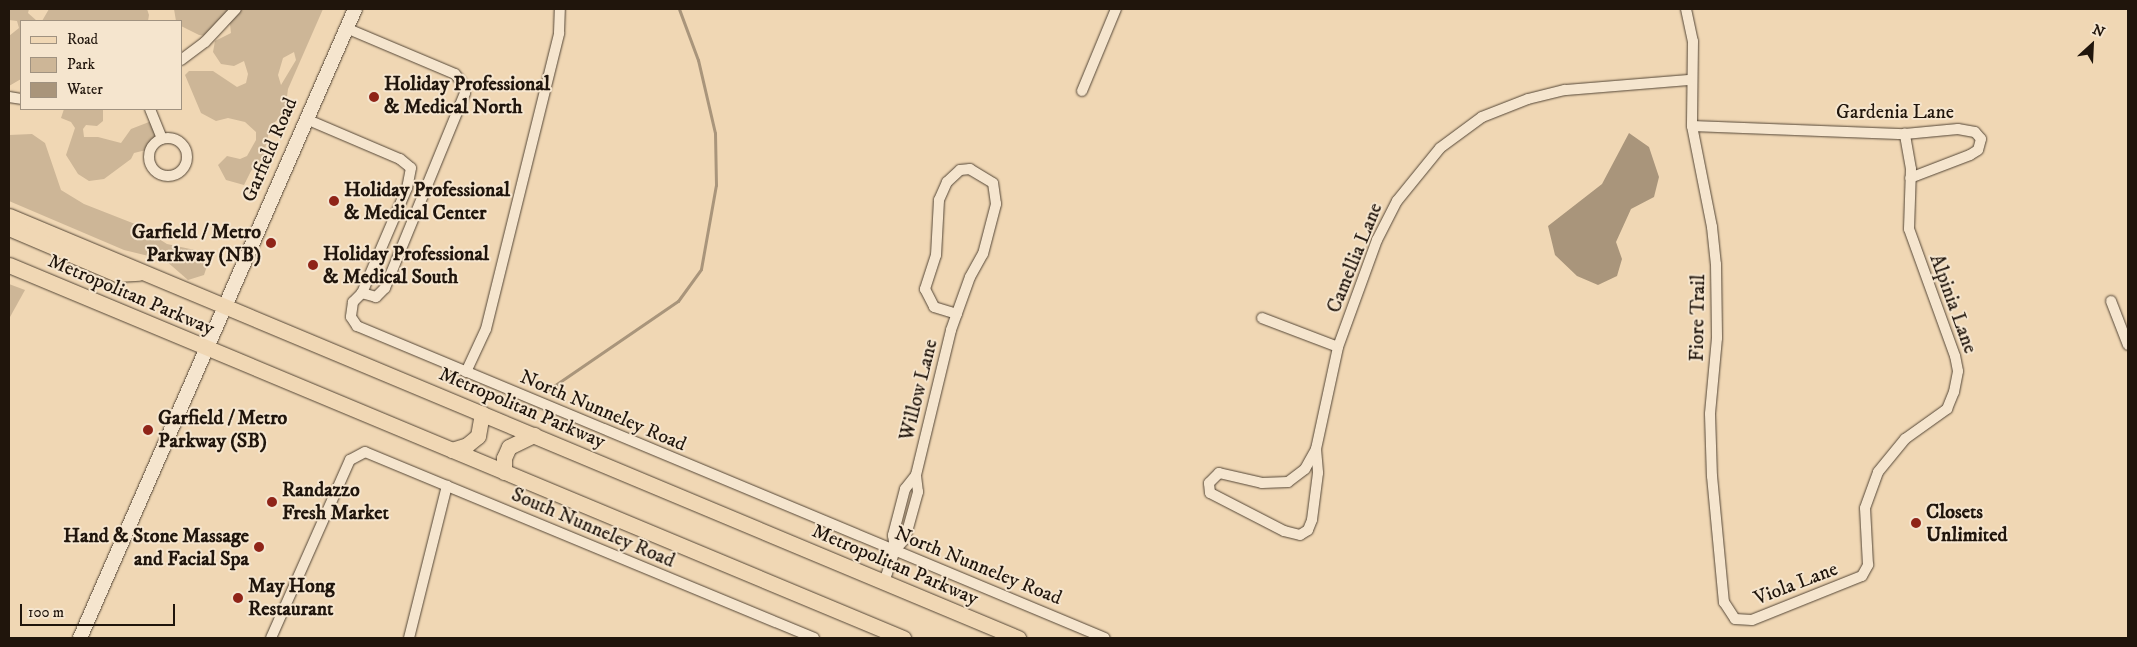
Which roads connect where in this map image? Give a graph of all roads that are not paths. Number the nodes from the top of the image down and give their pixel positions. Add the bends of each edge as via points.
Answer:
1 (236, 9) edge
2 (354, 9) edge
3 (560, 9) edge
4 (1116, 9) edge
5 (1689, 11) edge
6 (346, 28) junction
7 (182, 59) edge
8 (1690, 80) junction
9 (1082, 91) dead end
10 (150, 110) edge
11 (306, 119) junction
12 (1692, 126) junction
13 (1905, 134) junction
14 (162, 139) dead end
15 (1910, 178) junction
16 (9, 216) edge
17 (9, 228) edge
18 (9, 265) edge
19 (146, 273) junction
20 (362, 293) junction
21 (2111, 301) dead end
22 (225, 307) junction
23 (957, 314) junction
24 (1262, 318) dead end
25 (2128, 345) edge
26 (1338, 347) junction
27 (207, 348) junction
28 (466, 372) junction
29 (482, 414) junction
30 (534, 435) junction
31 (1316, 449) junction
32 (452, 450) junction
33 (504, 472) junction
34 (447, 486) junction
35 (895, 550) junction
36 (1866, 572) joint
37 (884, 582) junction
38 (1735, 620) joint
39 (80, 638) edge
40 (271, 638) edge
41 (409, 638) edge
42 (814, 638) edge
43 (903, 638) edge
44 (1018, 638) edge
45 (1106, 638) edge

1 - 7 street via 205,42
2 - 6 main road, Garfield Road
3 - 28 street via 559,33 486,329
4 - 9 street
5 - 8 street, Fiore Trail via 1693,41
6 - 11 main road, Garfield Road
6 - 20 street via 455,74 464,85 463,103 385,288 376,297
8 - 12 street, Fiore Trail
8 - 26 street, Camellia Lane via 1565,90 1500,108 1469,124 1425,163 1386,219
10 - 14 street
11 - 20 street, North Nunneley Road via 400,159 411,168 407,188
11 - 22 main road, Garfield Road
12 - 13 street, Gardenia Lane
12 - 38 street, Fiore Trail via 1705,183 1716,264 1718,329 1710,414 1711,462 1724,602
13 - 15 street, Alpinia Lane
13 - 15 street, Gardenia Lane via 1958,129 1974,132 1981,139 1978,150 1970,155
15 - 36 street, Alpinia Lane via 1908,207 1913,246 1955,356 1957,380 1947,409 1905,439 1878,472 1865,508
16 - 19 main road, Metropolitan Parkway
17 - 19 main road via 117,274
18 - 27 main road, Metropolitan Parkway
19 - 22 main road, Metropolitan Parkway
20 - 28 street, North Nunneley Road via 353,302 350,317 357,326
21 - 25 street
22 - 27 main road, Garfield Road
22 - 29 main road, Metropolitan Parkway
23 - 23 street, Willow Lane via 983,254 996,204 993,183 970,169 960,170 947,182 939,200 936,255 925,289 934,307
23 - 35 street, Willow Lane via 916,475 918,492 905,539
24 - 26 street
26 - 31 street, Camellia Lane
27 - 32 main road, Metropolitan Parkway
27 - 39 main road, Garfield Road
28 - 35 street, North Nunneley Road
29 - 30 main road, Metropolitan Parkway
29 - 32 main road via 478,436 467,445
30 - 33 main road via 509,447 504,458
30 - 37 main road, Metropolitan Parkway
31 - 31 street, Camellia Lane via 1318,473 1312,520 1308,530 1300,535 1284,531 1220,501 1210,493 1209,483 1219,473 1262,483 1288,482 1305,469
32 - 33 main road, Metropolitan Parkway
33 - 43 main road, Metropolitan Parkway
34 - 40 street, South Nunneley Road via 372,453 360,452 350,460
34 - 41 street
34 - 42 street, South Nunneley Road
35 - 37 street, Willow Lane
35 - 45 street, North Nunneley Road
36 - 38 street, Viola Lane via 1858,580 1827,593 1752,620
37 - 44 main road, Metropolitan Parkway

